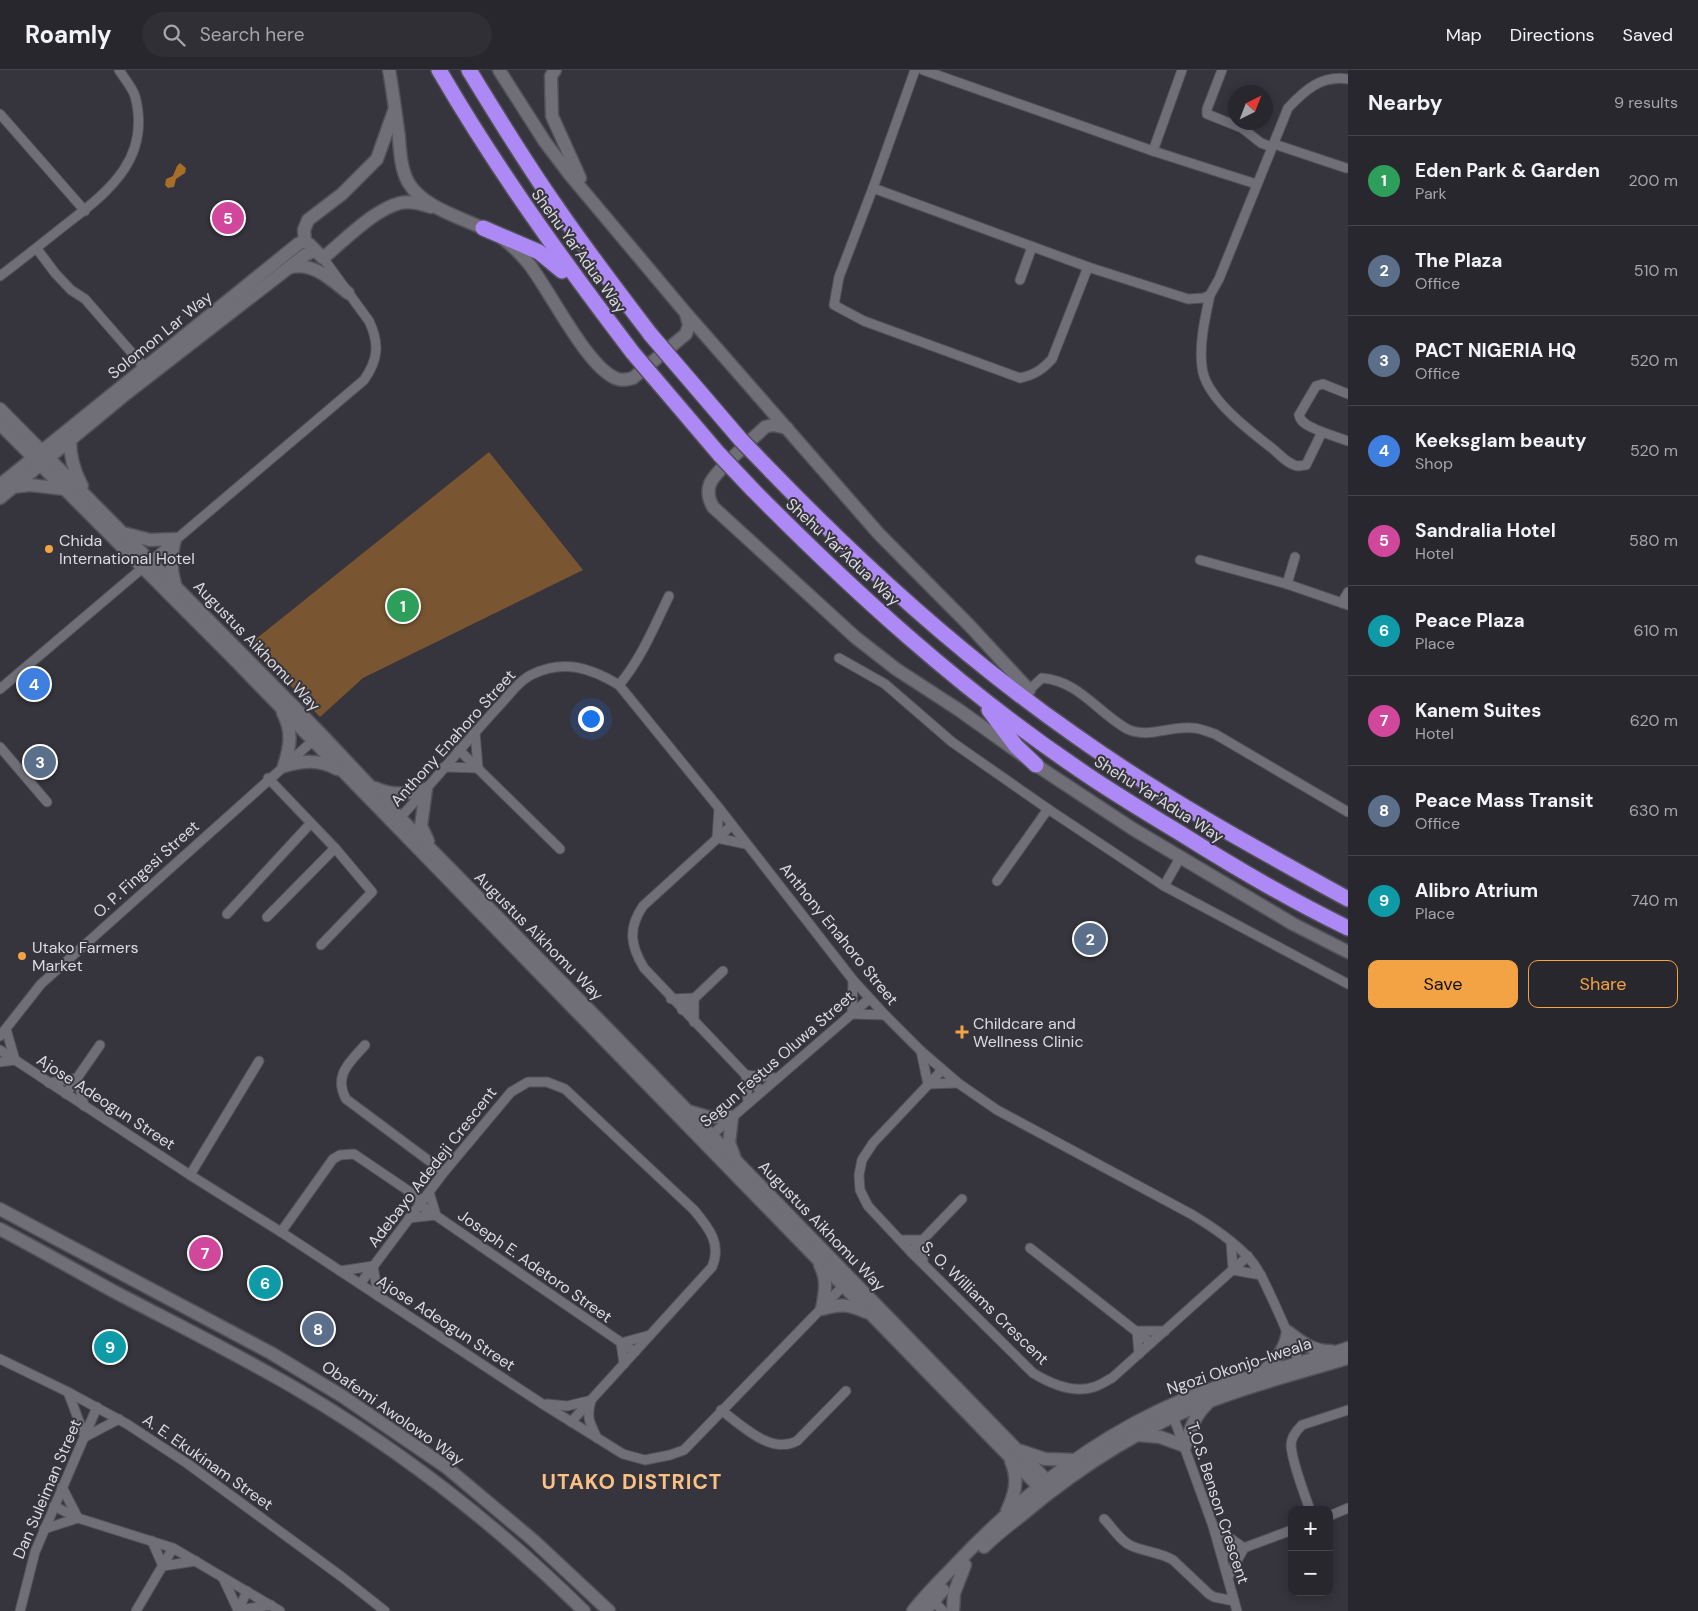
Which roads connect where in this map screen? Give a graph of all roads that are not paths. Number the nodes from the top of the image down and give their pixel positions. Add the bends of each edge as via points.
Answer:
1 (119, 70) edge
2 (390, 70) edge
3 (439, 70) edge
4 (469, 70) edge
5 (499, 70) edge
6 (555, 70) edge
7 (915, 70) edge
8 (923, 70) edge
9 (1182, 70) edge
10 (1222, 70) edge
11 (1348, 79) edge
12 (394, 108) junction
13 (0, 114) edge
14 (561, 139) junction
15 (548, 146) junction
16 (1273, 146) junction
17 (1153, 151) junction
18 (1346, 168) dead end
19 (1256, 184) junction
20 (873, 188) junction
21 (589, 196) junction
22 (85, 211) junction
23 (446, 212) junction
24 (483, 228) junction
25 (302, 242) junction
26 (1032, 247) junction
27 (37, 249) junction
28 (314, 255) junction
29 (1088, 267) junction
30 (288, 268) junction
31 (0, 276) edge
32 (1020, 280) dead end
33 (348, 294) junction
34 (1210, 295) junction
35 (685, 312) junction
36 (608, 320) junction
37 (145, 368) junction
38 (1348, 394) edge
39 (0, 409) edge
40 (0, 424) edge
41 (787, 428) junction
42 (1322, 432) junction
43 (67, 437) junction
44 (22, 438) junction
45 (1348, 441) edge
46 (41, 458) junction
47 (12, 482) junction
48 (0, 486) edge
49 (65, 489) junction
50 (0, 498) edge
51 (92, 500) junction
52 (124, 534) junction
53 (175, 539) junction
54 (1295, 557) dead end
55 (1200, 560) dead end
56 (147, 564) junction
57 (1287, 584) junction
58 (175, 585) junction
59 (1348, 592) edge
60 (668, 596) dead end
61 (1345, 604) edge
62 (839, 658) dead end
63 (960, 680) junction
64 (619, 685) junction
65 (0, 689) edge
66 (1029, 690) junction
67 (280, 708) junction
68 (475, 732) junction
69 (1076, 736) junction
70 (316, 737) junction
71 (0, 747) edge
72 (459, 750) junction
73 (1036, 765) junction
74 (284, 766) junction
75 (444, 767) junction
76 (478, 768) junction
77 (343, 772) junction
78 (268, 778) junction
79 (370, 786) junction
80 (426, 789) junction
81 (47, 802) dead end
82 (719, 808) junction
83 (1048, 809) junction
84 (1348, 812) edge
85 (397, 822) junction
86 (310, 824) junction
87 (732, 825) junction
88 (718, 838) junction
89 (746, 844) junction
90 (335, 848) junction
91 (560, 849) dead end
92 (435, 853) junction
93 (1180, 858) junction
94 (997, 881) dead end
95 (1164, 886) junction
96 (1348, 899) edge
97 (227, 914) dead end
98 (267, 917) dead end
99 (1348, 928) edge
100 (321, 945) dead end
101 (1348, 952) edge
102 (723, 971) dead end
103 (853, 980) junction
104 (1348, 984) edge
105 (694, 998) junction
106 (671, 999) junction
107 (870, 999) junction
108 (682, 1010) junction
109 (852, 1014) junction
110 (885, 1015) junction
111 (694, 1022) junction
112 (3, 1032) edge
113 (100, 1045) dead end
114 (365, 1045) dead end
115 (0, 1050) edge
116 (921, 1051) junction
117 (14, 1060) junction
118 (259, 1061) dead end
119 (0, 1062) edge
120 (942, 1070) junction
121 (746, 1075) junction
122 (78, 1078) junction
123 (776, 1078) junction
124 (49, 1083) junction
125 (958, 1083) junction
126 (928, 1084) junction
127 (761, 1091) junction
128 (66, 1094) junction
129 (748, 1103) junction
130 (84, 1106) junction
131 (684, 1108) junction
132 (732, 1117) junction
133 (707, 1139) junction
134 (738, 1162) junction
135 (444, 1172) junction
136 (190, 1175) junction
137 (429, 1192) junction
138 (962, 1199) dead end
139 (421, 1202) junction
140 (0, 1209) edge
141 (436, 1216) junction
142 (409, 1218) junction
143 (0, 1229) edge
144 (281, 1232) junction
145 (900, 1240) junction
146 (923, 1240) junction
147 (1232, 1242) junction
148 (1030, 1248) dead end
149 (912, 1252) junction
150 (815, 1256) junction
151 (1248, 1256) junction
152 (923, 1263) junction
153 (373, 1266) junction
154 (1233, 1270) junction
155 (340, 1271) junction
156 (1260, 1275) junction
157 (847, 1282) junction
158 (360, 1284) junction
159 (378, 1296) junction
160 (822, 1309) junction
161 (871, 1314) junction
162 (1137, 1331) junction
163 (1165, 1331) junction
164 (1288, 1332) junction
165 (650, 1335) junction
166 (621, 1343) junction
167 (1152, 1343) junction
168 (635, 1352) junction
169 (1346, 1352) edge
170 (1139, 1354) junction
171 (0, 1359) edge
172 (624, 1364) junction
173 (1301, 1367) junction
174 (1262, 1373) junction
175 (68, 1392) junction
176 (846, 1392) dead end
177 (591, 1400) junction
178 (1210, 1401) junction
179 (542, 1403) junction
180 (97, 1407) junction
181 (721, 1410) junction
182 (1348, 1410) edge
183 (1171, 1411) junction
184 (120, 1419) junction
185 (571, 1422) junction
186 (1136, 1435) junction
187 (85, 1437) junction
188 (597, 1438) junction
189 (1185, 1446) junction
190 (1012, 1452) junction
191 (1075, 1460) junction
192 (62, 1487) junction
193 (1046, 1487) junction
194 (54, 1506) junction
195 (1309, 1506) edge
196 (1348, 1508) edge
197 (1006, 1514) junction
198 (1333, 1514) edge
199 (78, 1518) junction
200 (1104, 1519) dead end
201 (1213, 1526) junction
202 (44, 1528) junction
203 (1288, 1532) edge
204 (152, 1541) junction
205 (174, 1548) junction
206 (1244, 1548) junction
207 (1222, 1556) junction
208 (196, 1561) junction
209 (965, 1565) junction
210 (163, 1566) junction
211 (1228, 1577) junction
212 (223, 1578) junction
213 (247, 1591) junction
214 (931, 1597) junction
215 (1234, 1601) junction
216 (271, 1605) junction
217 (238, 1610) edge
218 (20, 1611) edge
219 (136, 1611) edge
220 (280, 1611) edge
221 (385, 1611) edge
222 (584, 1611) edge
223 (609, 1611) edge
224 (913, 1611) edge
225 (925, 1611) edge
226 (944, 1611) edge
227 (953, 1611) edge
228 (1238, 1611) edge

1 - 22 street via 134,95 138,140 129,163 116,182
2 - 12 street
3 - 36 highway, Shehu Yar'Adua Way via 465,116 539,228
4 - 69 highway, Shehu Yar'Adua Way, bridge via 587,251 651,335 728,425 822,523 916,611
5 - 15 street
6 - 14 street via 551,76 552,116
7 - 20 street
8 - 17 street
9 - 17 street
10 - 16 street via 1207,114 1242,128 1261,143
11 - 16 street via 1325,80 1299,96 1288,108
12 - 23 street via 408,182 420,196
12 - 25 street via 377,159 308,220
13 - 22 street
14 - 15 street
14 - 21 street
15 - 21 street
16 - 18 street
16 - 19 street
17 - 19 street
19 - 34 street
20 - 26 street
20 - 29 street via 839,277 834,305 864,321 1020,378 1032,375 1052,360
21 - 35 street
22 - 27 street
23 - 24 street
23 - 28 street, Solomon Lar Way via 425,205 400,203 377,214 344,240
24 - 35 street via 518,252 539,278 582,346 615,379 634,378 686,334 689,325
24 - 36 highway via 526,245 550,260
25 - 28 street
25 - 37 street, Solomon Lar Way
26 - 29 street
26 - 32 street
27 - 31 street
27 - 37 street
28 - 30 street, Solomon Lar Way
28 - 33 street
29 - 34 street via 1188,299
30 - 33 street via 294,266 325,274
30 - 43 street, Solomon Lar Way
33 - 53 street via 375,333 373,367 364,380
34 - 42 street via 1203,327 1202,368 1209,387 1225,408 1259,439 1290,463 1299,466 1306,465
35 - 41 street
36 - 63 highway, Shehu Yar'Adua Way, bridge via 719,454 753,490 847,582
37 - 43 street, Solomon Lar Way
38 - 42 street via 1323,384 1316,386 1299,415 1304,424
39 - 44 street, Augustus Aikhomu Way
40 - 44 street, Augustus Aikhomu Way
41 - 66 street via 885,540
41 - 73 street via 765,427 716,475 708,491 713,507 874,653
42 - 45 street
43 - 44 street
43 - 46 street, Solomon Lar Way
43 - 51 street via 75,474
44 - 46 street, Augustus Aikhomu Way
44 - 47 street
46 - 47 street, Solomon Lar Way
46 - 49 street, Augustus Aikhomu Way
46 - 51 street, Augustus Aikhomu Way
47 - 48 street, Solomon Lar Way
47 - 49 street
47 - 50 street, Solomon Lar Way
49 - 56 street, Augustus Aikhomu Way
51 - 52 street, Augustus Aikhomu Way
52 - 53 street via 150,540
52 - 56 street, Augustus Aikhomu Way
53 - 56 street
53 - 58 street via 171,568
54 - 57 street
55 - 57 street
56 - 58 street, Augustus Aikhomu Way
56 - 65 street
56 - 67 street, Augustus Aikhomu Way
57 - 61 street
58 - 70 street, Augustus Aikhomu Way
59 - 61 street
60 - 64 street via 638,660
62 - 83 street via 885,684 952,742
63 - 73 highway
63 - 99 highway, Shehu Yar'Adua Way via 1033,737 1108,788 1250,875
64 - 68 street, Anthony Enahoro Street via 578,667 562,666 537,672 522,681
64 - 82 street, Anthony Enahoro Street
66 - 69 highway via 1053,717
66 - 84 street via 1042,678 1056,679 1068,684 1128,729 1148,732 1192,727 1215,734
67 - 70 street, Augustus Aikhomu Way
67 - 74 street via 287,720 290,736
68 - 72 street, Anthony Enahoro Street
68 - 76 street
69 - 96 highway, Shehu Yar'Adua Way via 1202,816
70 - 74 street, O. P. Fingesi Street
70 - 77 street, Augustus Aikhomu Way
70 - 79 street, Augustus Aikhomu Way
71 - 81 street
72 - 75 street, Anthony Enahoro Street
72 - 76 street
73 - 93 street
74 - 77 street via 304,761 320,762
74 - 78 street, O. P. Fingesi Street
75 - 76 street
75 - 80 street, Anthony Enahoro Street
76 - 91 street
77 - 85 street, Augustus Aikhomu Way
78 - 86 street
78 - 112 street, O. P. Fingesi Street via 41,984
79 - 80 street via 397,795
79 - 85 street, Augustus Aikhomu Way
80 - 85 street, Anthony Enahoro Street
80 - 92 street via 421,826
82 - 87 street, Anthony Enahoro Street
82 - 88 street
83 - 94 street
83 - 95 street
85 - 92 street, Augustus Aikhomu Way
85 - 133 street, Augustus Aikhomu Way
86 - 90 street
86 - 97 street
87 - 88 street
87 - 89 street, Anthony Enahoro Street
88 - 89 street
88 - 106 street via 643,906 632,930 636,955
89 - 103 street, Anthony Enahoro Street
90 - 98 street
90 - 100 street via 372,892
92 - 131 street, Augustus Aikhomu Way
93 - 95 street
93 - 101 street
95 - 104 street
102 - 105 street
103 - 107 street, Anthony Enahoro Street
103 - 109 street
105 - 106 street
105 - 108 street
105 - 111 street
106 - 108 street
107 - 109 street, Segun Festus Oluwa Street
107 - 110 street, Anthony Enahoro Street
108 - 111 street
109 - 110 street
109 - 123 street, Segun Festus Oluwa Street
110 - 116 street, Anthony Enahoro Street
111 - 121 street
112 - 117 street
113 - 122 street
114 - 135 street via 342,1073 346,1099
115 - 117 street, Ajose Adeogun Street
116 - 120 street, Anthony Enahoro Street
116 - 126 street
117 - 119 street
117 - 124 street, Ajose Adeogun Street
118 - 136 street
120 - 125 street, Anthony Enahoro Street
120 - 126 street, S. O. Williams Crescent
121 - 123 street
121 - 127 street
121 - 129 street
122 - 124 street
122 - 128 street
122 - 130 street
123 - 127 street, Segun Festus Oluwa Street
124 - 128 street, Ajose Adeogun Street
125 - 126 street
125 - 147 street, Anthony Enahoro Street via 997,1110 1209,1224
126 - 145 street, S. O. Williams Crescent via 873,1142 862,1160 859,1175 860,1190 868,1206
127 - 129 street, Segun Festus Oluwa Street
128 - 130 street, Ajose Adeogun Street
129 - 132 street, Segun Festus Oluwa Street
130 - 136 street, Ajose Adeogun Street
131 - 132 street via 700,1116
131 - 133 street, Augustus Aikhomu Way
132 - 133 street, Segun Festus Oluwa Street
132 - 134 street via 729,1143
133 - 134 street, Augustus Aikhomu Way
133 - 150 street, Augustus Aikhomu Way
134 - 157 street, Augustus Aikhomu Way
135 - 137 street, Adebayo Adedeji Crescent
135 - 165 street, Adebayo Adedeji Crescent via 510,1092 528,1082 547,1082 565,1089 694,1210 709,1227 716,1242 716,1258 712,1267
136 - 144 street, Ajose Adeogun Street
137 - 139 street, Adebayo Adedeji Crescent
137 - 141 street
138 - 146 street
139 - 141 street, Joseph E. Adetoro Street
139 - 142 street, Adebayo Adedeji Crescent
139 - 144 street, Joseph E. Adetoro Street via 354,1154 347,1153 333,1159
140 - 223 street, Obafemi Awolowo Way via 271,1353 342,1396 446,1467 533,1540
141 - 142 street
141 - 166 street, Joseph E. Adetoro Street
142 - 153 street, Adebayo Adedeji Crescent
143 - 222 street, Obafemi Awolowo Way via 233,1352 383,1444 476,1515
144 - 155 street, Ajose Adeogun Street
145 - 146 street
145 - 149 street, S. O. Williams Crescent
146 - 149 street
146 - 152 street
147 - 151 street, Anthony Enahoro Street
147 - 154 street
148 - 162 street
149 - 152 street, S. O. Williams Crescent
150 - 157 street, Augustus Aikhomu Way
150 - 160 street via 826,1283
151 - 154 street, S. O. Williams Crescent
151 - 156 street, Anthony Enahoro Street
152 - 170 street, S. O. Williams Crescent via 1033,1373 1052,1384 1071,1389 1093,1388 1112,1378
153 - 155 street
153 - 158 street, Adebayo Adedeji Crescent
153 - 159 street
154 - 156 street
154 - 163 street, S. O. Williams Crescent
155 - 158 street, Ajose Adeogun Street
156 - 164 street, Anthony Enahoro Street
157 - 160 street, Ajose Adeogun Street
157 - 161 street, Augustus Aikhomu Way
157 - 190 street, Augustus Aikhomu Way
158 - 159 street, Ajose Adeogun Street
159 - 179 street, Ajose Adeogun Street
160 - 161 street via 849,1305
160 - 181 street, Ajose Adeogun Street
161 - 190 street, Augustus Aikhomu Way
162 - 163 street
162 - 167 street
162 - 170 street
163 - 167 street, S. O. Williams Crescent
164 - 169 street via 1315,1349
164 - 173 street, Anthony Enahoro Street
164 - 174 street via 1280,1356
165 - 166 street
165 - 168 street, Adebayo Adedeji Crescent
166 - 168 street, Joseph E. Adetoro Street
166 - 172 street
167 - 170 street, S. O. Williams Crescent
168 - 172 street, Adebayo Adedeji Crescent
169 - 173 street, Ngozi Okonjo-Iweala
171 - 175 street, A. E. Ekukinam Street
172 - 177 street, Adebayo Adedeji Crescent
173 - 174 street, Ngozi Okonjo-Iweala
173 - 178 street, Ngozi Okonjo-Iweala
174 - 183 street, Ngozi Okonjo-Iweala via 1207,1390
175 - 180 street, A. E. Ekukinam Street
175 - 187 street
176 - 181 street via 797,1441 789,1445 764,1439
177 - 179 street via 566,1406
177 - 185 street, Adebayo Adedeji Crescent
177 - 188 street via 589,1420
178 - 183 street, Ngozi Okonjo-Iweala
178 - 189 street via 1196,1416
179 - 185 street, Ajose Adeogun Street
180 - 184 street, A. E. Ekukinam Street
180 - 187 street, Dan Suleiman Street
181 - 188 street, Ajose Adeogun Street via 684,1450 670,1455 645,1460 623,1454
182 - 195 street via 1302,1425 1293,1437 1294,1458
183 - 186 street, Ngozi Okonjo-Iweala
183 - 189 street, T.O.S. Benson Crescent
183 - 191 street, Ngozi Okonjo-Iweala via 1139,1420
184 - 187 street
184 - 221 street, A. E. Ekukinam Street via 188,1464
185 - 188 street, Ajose Adeogun Street
186 - 189 street via 1160,1437
186 - 193 street, Ngozi Okonjo-Iweala
187 - 192 street, Dan Suleiman Street
189 - 201 street, T.O.S. Benson Crescent
190 - 191 street via 1045,1459
190 - 193 street, Augustus Aikhomu Way
190 - 197 street via 1016,1487
191 - 193 street, Ngozi Okonjo-Iweala
192 - 194 street, Dan Suleiman Street
192 - 199 street
193 - 197 street, Ngozi Okonjo-Iweala
193 - 209 street, Ngozi Okonjo-Iweala
194 - 199 street
194 - 202 street, Dan Suleiman Street
196 - 198 street
197 - 214 street, Ngozi Okonjo-Iweala
199 - 202 street
199 - 204 street
200 - 215 street via 1132,1546 1167,1556 1214,1597
201 - 206 street
201 - 207 street, T.O.S. Benson Crescent
202 - 218 street, Dan Suleiman Street
203 - 206 street
204 - 205 street
204 - 210 street
205 - 208 street
205 - 210 street
206 - 207 street
206 - 211 street
207 - 211 street, T.O.S. Benson Crescent
208 - 210 street
208 - 212 street
209 - 214 street, Ngozi Okonjo-Iweala
209 - 227 street via 954,1593
210 - 219 street
211 - 215 street, T.O.S. Benson Crescent
212 - 213 street
212 - 217 street
213 - 216 street
213 - 217 street
214 - 224 street, Ngozi Okonjo-Iweala
214 - 225 street, Ngozi Okonjo-Iweala
214 - 226 street
215 - 228 street, T.O.S. Benson Crescent
216 - 217 street
216 - 220 street

